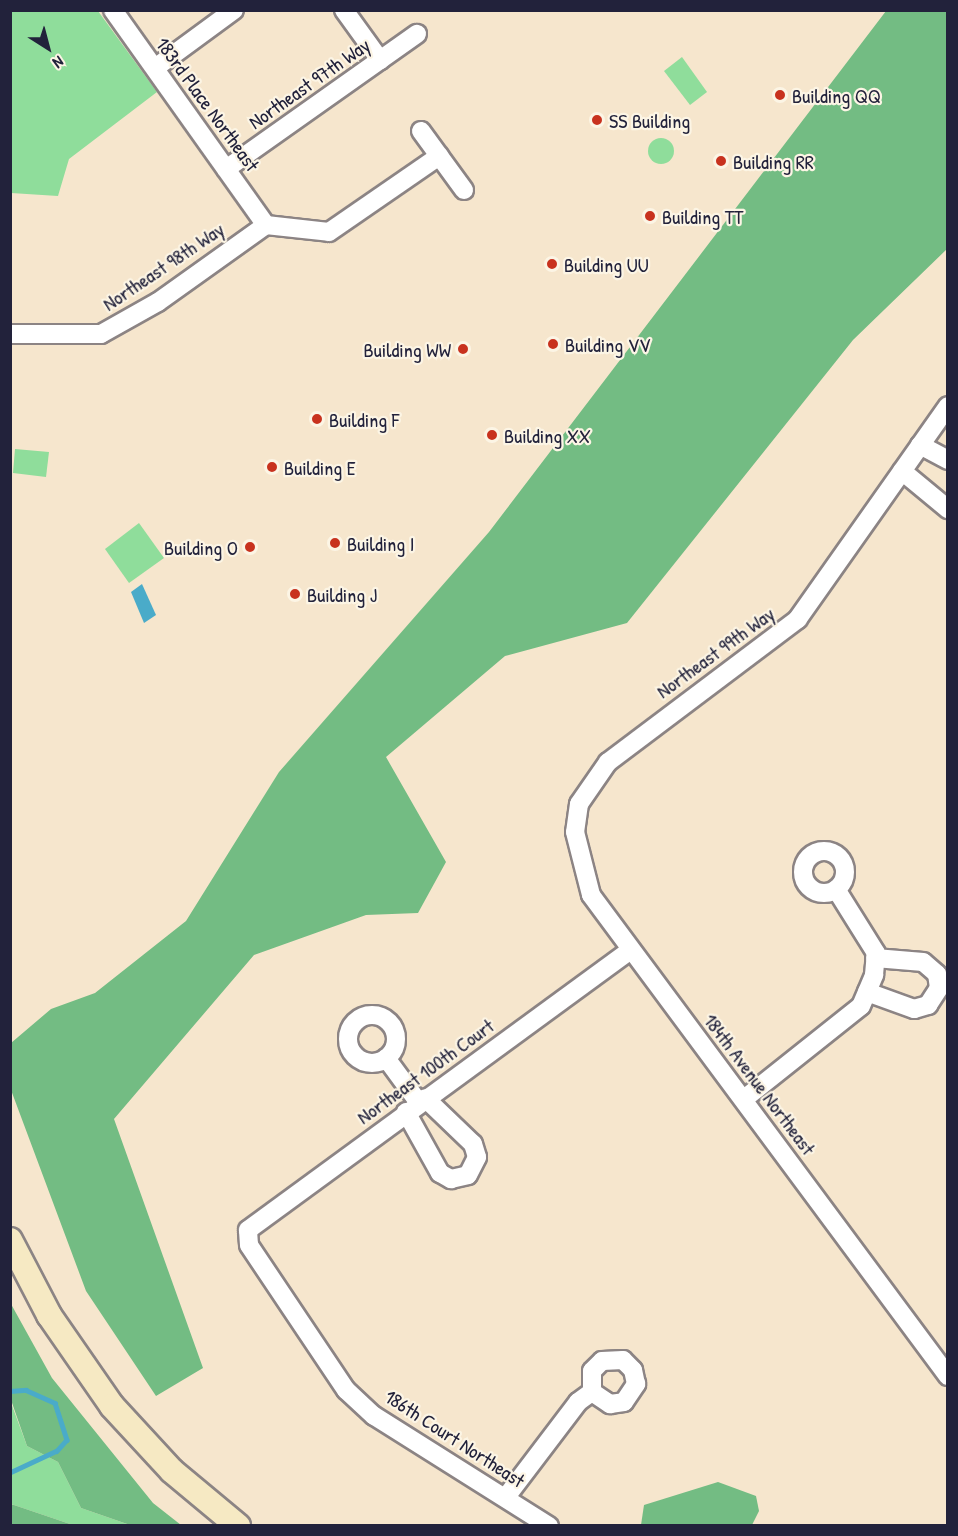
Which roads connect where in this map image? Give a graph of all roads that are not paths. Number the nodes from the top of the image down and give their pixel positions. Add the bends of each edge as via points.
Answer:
1 (113, 10) edge
2 (234, 10) edge
3 (344, 10) edge
4 (417, 34) dead end
5 (380, 60) junction
6 (154, 68) junction
7 (421, 131) dead end
8 (439, 156) junction
9 (226, 169) junction
10 (464, 190) dead end
11 (266, 225) junction
12 (10, 334) edge
13 (948, 406) edge
14 (920, 445) junction
15 (948, 460) edge
16 (902, 471) junction
17 (948, 509) edge
18 (579, 804) joint
19 (836, 890) dead end
20 (631, 950) junction
21 (875, 958) junction
22 (867, 992) junction
23 (386, 1058) dead end
24 (744, 1099) junction
25 (417, 1104) junction
26 (248, 1230) joint
27 (10, 1240) edge
28 (948, 1376) edge
29 (592, 1392) dead end
30 (506, 1497) junction
31 (238, 1526) edge
32 (549, 1526) edge

1 - 6 street, 183rd Place Northeast
2 - 6 street
3 - 5 street
4 - 5 street, Northeast 97th Way
5 - 9 street, Northeast 97th Way
6 - 9 street, 183rd Place Northeast
7 - 8 street
8 - 10 street
8 - 11 street via 329,232
9 - 11 street, 183rd Place Northeast
11 - 12 street, Northeast 98th Way via 124,324 91,336
13 - 14 street, Northeast 99th Way
14 - 15 street
14 - 16 street, Northeast 99th Way
16 - 17 street
16 - 18 street, Northeast 99th Way via 798,619 637,737 608,762
18 - 20 street, 184th Avenue Northeast via 579,865 591,896
19 - 21 street via 866,931
20 - 24 street, 184th Avenue Northeast
20 - 25 street, Northeast 100th Court
21 - 22 street
21 - 22 street via 922,962 937,974 939,988 928,1005 914,1009
22 - 24 street via 861,1006 820,1042
23 - 25 street
24 - 28 street, 184th Avenue Northeast
25 - 26 street, Northeast 100th Court
26 - 30 street, 186th Court Northeast via 249,1245 346,1390 374,1416
27 - 31 main road via 49,1315 112,1406 172,1471
29 - 30 street via 578,1402
30 - 32 street, 186th Court Northeast

